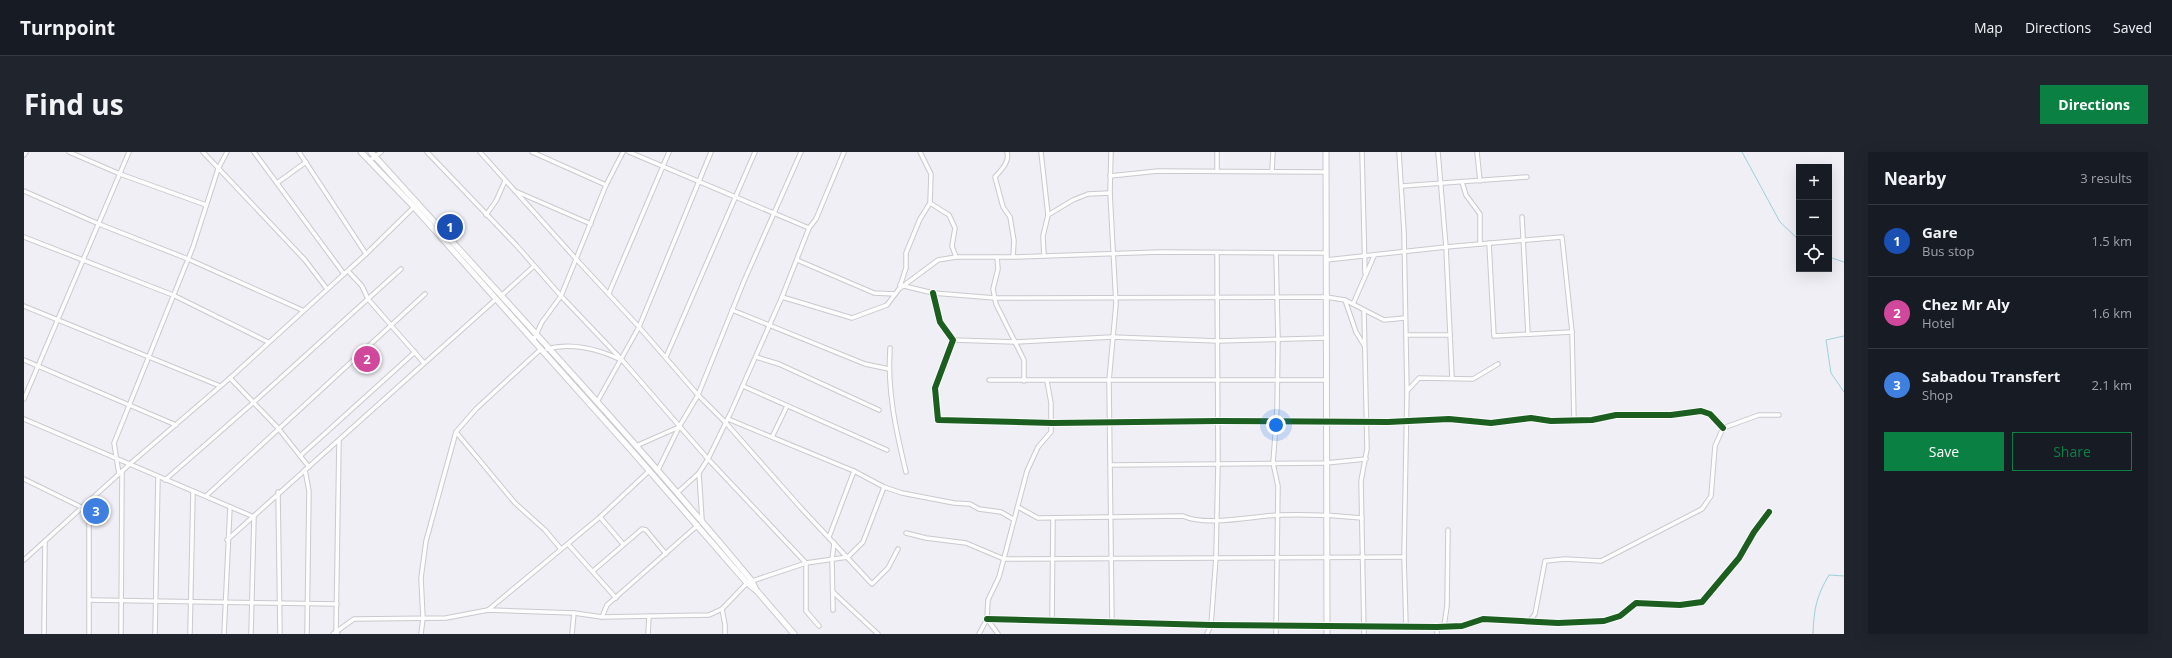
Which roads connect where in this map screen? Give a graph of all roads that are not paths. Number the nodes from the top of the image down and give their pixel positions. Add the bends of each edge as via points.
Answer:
1 (26, 152) edge
2 (69, 152) edge
3 (129, 152) edge
4 (203, 152) edge
5 (227, 152) edge
6 (254, 152) edge
7 (299, 152) edge
8 (361, 152) edge
9 (381, 152) edge
10 (427, 152) edge
11 (480, 152) edge
12 (532, 152) edge
13 (623, 152) edge
14 (629, 152) edge
15 (669, 152) edge
16 (711, 152) edge
17 (755, 152) edge
18 (801, 152) edge
19 (844, 152) edge
20 (920, 152) edge
21 (1007, 152) edge
22 (1041, 152) edge
23 (1112, 152) edge
24 (1217, 152) edge
25 (1273, 152) edge
26 (1326, 152) edge
27 (1362, 152) edge
28 (1399, 152) edge
29 (1438, 152) edge
30 (1477, 152) edge
31 (373, 154) edge
32 (24, 155) edge
33 (369, 161) junction
34 (306, 162) junction
35 (663, 166) junction
36 (218, 169) junction
37 (1217, 171) junction
38 (1272, 171) junction
39 (1326, 172) junction
40 (120, 174) junction
41 (1110, 176) junction
42 (1527, 177) dead end
43 (699, 180) junction
44 (504, 181) junction
45 (1480, 181) junction
46 (1462, 182) junction
47 (277, 183) junction
48 (1440, 183) junction
49 (606, 185) junction
50 (1402, 186) junction
51 (514, 190) junction
52 (24, 191) edge
53 (1110, 193) junction
54 (736, 196) junction
55 (419, 203) junction
56 (930, 203) junction
57 (206, 205) junction
58 (414, 207) junction
59 (773, 214) junction
60 (486, 215) junction
61 (1048, 215) junction
62 (1522, 217) dead end
63 (99, 224) junction
64 (591, 224) junction
65 (809, 228) junction
66 (24, 237) edge
67 (1523, 240) junction
68 (1489, 243) junction
69 (1480, 244) junction
70 (1446, 247) junction
71 (1404, 251) junction
72 (1112, 253) junction
73 (1217, 253) junction
74 (1276, 253) junction
75 (1326, 253) junction
76 (366, 254) junction
77 (1044, 256) junction
78 (1374, 256) junction
79 (956, 257) junction
80 (997, 257) junction
81 (1365, 257) junction
82 (1013, 258) junction
83 (188, 259) junction
84 (577, 260) junction
85 (797, 260) junction
86 (1326, 260) junction
87 (83, 261) junction
88 (534, 266) junction
89 (401, 269) dead end
90 (348, 271) junction
91 (1365, 273) junction
92 (344, 274) junction
93 (902, 285) junction
94 (327, 289) junction
95 (609, 293) junction
96 (933, 293) junction
97 (425, 294) dead end
98 (895, 294) junction
99 (174, 295) junction
100 (500, 296) junction
101 (561, 296) junction
102 (1219, 296) junction
103 (1277, 296) junction
104 (782, 297) junction
105 (1116, 297) junction
106 (1326, 297) junction
107 (995, 298) junction
108 (368, 299) junction
109 (495, 300) junction
110 (1345, 300) junction
111 (1352, 304) junction
112 (24, 306) edge
113 (302, 310) junction
114 (732, 310) junction
115 (1364, 310) junction
116 (1405, 318) junction
117 (58, 320) junction
118 (392, 326) junction
119 (770, 326) junction
120 (639, 327) junction
121 (1572, 332) junction
122 (537, 334) junction
123 (1528, 334) junction
124 (1407, 335) junction
125 (1450, 335) junction
126 (1112, 337) junction
127 (1326, 338) junction
128 (1278, 339) junction
129 (953, 340) junction
130 (533, 341) junction
131 (1218, 341) junction
132 (268, 342) junction
133 (1015, 342) junction
134 (1365, 347) junction
135 (549, 348) junction
136 (890, 348) dead end
137 (542, 350) junction
138 (415, 352) junction
139 (148, 356) junction
140 (666, 357) junction
141 (756, 357) junction
142 (24, 360) edge
143 (622, 360) junction
144 (424, 363) junction
145 (1498, 364) dead end
146 (38, 366) junction
147 (889, 369) junction
148 (230, 378) junction
149 (1452, 378) junction
150 (989, 380) dead end
151 (1218, 380) junction
152 (1277, 380) junction
153 (1326, 380) junction
154 (1024, 381) junction
155 (1047, 381) junction
156 (1109, 381) junction
157 (220, 386) junction
158 (743, 386) junction
159 (1407, 391) junction
160 (698, 395) junction
161 (24, 399) edge
162 (254, 402) junction
163 (597, 402) junction
164 (129, 404) junction
165 (787, 406) junction
166 (879, 410) dead end
167 (1779, 415) dead end
168 (24, 419) edge
169 (728, 419) junction
170 (1110, 421) junction
171 (1218, 421) junction
172 (1574, 421) junction
173 (1276, 422) junction
174 (1326, 422) junction
175 (1366, 422) junction
176 (1406, 422) junction
177 (726, 423) junction
178 (1053, 423) junction
179 (176, 425) junction
180 (679, 427) junction
181 (278, 428) junction
182 (1723, 428) junction
183 (456, 432) junction
184 (772, 437) junction
185 (339, 440) junction
186 (636, 446) junction
187 (887, 450) dead end
188 (300, 456) junction
189 (117, 457) junction
190 (1366, 459) junction
191 (708, 460) junction
192 (1273, 462) junction
193 (131, 463) junction
194 (1326, 463) junction
195 (1218, 464) junction
196 (1110, 465) junction
197 (309, 467) junction
198 (305, 470) junction
199 (658, 470) junction
200 (649, 471) junction
201 (854, 471) junction
202 (121, 472) junction
203 (906, 472) dead end
204 (699, 473) junction
205 (158, 477) junction
206 (24, 479) edge
207 (165, 480) junction
208 (884, 487) junction
209 (194, 492) junction
210 (278, 492) junction
211 (678, 492) junction
212 (206, 496) junction
213 (89, 502) junction
214 (230, 506) junction
215 (1018, 507) junction
216 (83, 508) junction
217 (1769, 512) dead end
218 (1326, 514) junction
219 (1278, 515) junction
220 (254, 517) junction
221 (600, 517) junction
222 (1053, 518) junction
223 (1110, 518) junction
224 (1362, 518) junction
225 (1013, 519) junction
226 (702, 520) junction
227 (1216, 520) junction
228 (698, 525) junction
229 (1448, 530) dead end
230 (906, 533) dead end
231 (829, 537) junction
232 (227, 540) junction
233 (45, 541) junction
234 (834, 543) junction
235 (568, 544) junction
236 (623, 544) junction
237 (561, 549) junction
238 (898, 549) dead end
239 (666, 554) junction
240 (848, 556) junction
241 (1277, 556) junction
242 (1216, 557) junction
243 (1404, 557) junction
244 (1052, 558) junction
245 (1112, 558) junction
246 (1327, 558) junction
247 (1362, 558) junction
248 (24, 559) edge
249 (1004, 559) junction
250 (832, 560) junction
251 (806, 563) junction
252 (593, 571) junction
253 (750, 582) junction
254 (833, 592) junction
255 (616, 598) junction
256 (89, 600) junction
257 (122, 600) junction
258 (155, 601) junction
259 (251, 601) junction
260 (190, 602) junction
261 (224, 602) junction
262 (280, 602) junction
263 (308, 603) junction
264 (337, 604) junction
265 (722, 609) junction
266 (488, 610) junction
267 (833, 610) dead end
268 (574, 613) junction
269 (602, 617) junction
270 (650, 617) junction
271 (423, 618) junction
272 (987, 619) junction
273 (1052, 620) junction
274 (1112, 622) junction
275 (1529, 622) junction
276 (1212, 625) junction
277 (1364, 625) junction
278 (819, 626) dead end
279 (1276, 626) junction
280 (1327, 626) junction
281 (1406, 626) junction
282 (1444, 626) junction
283 (1437, 627) junction
284 (336, 633) edge
285 (44, 634) edge
286 (89, 634) edge
287 (121, 634) edge
288 (155, 634) edge
289 (190, 634) edge
290 (224, 634) edge
291 (252, 634) edge
292 (280, 634) edge
293 (307, 634) edge
294 (421, 634) edge
295 (572, 634) edge
296 (648, 634) edge
297 (725, 634) edge
298 (794, 634) edge
299 (878, 634) edge
300 (979, 634) edge
301 (998, 634) edge
302 (1208, 634) edge
303 (1276, 634) edge
304 (1327, 634) edge
305 (1364, 634) edge
306 (1437, 634) edge

1 - 32 street
2 - 40 street
3 - 40 street
4 - 36 street
5 - 36 street
6 - 47 street
7 - 34 street
8 - 33 main road
9 - 31 street
10 - 60 street
11 - 44 street
12 - 49 street
13 - 49 street
14 - 35 street
15 - 35 street
16 - 43 street
17 - 54 street
18 - 59 street
19 - 65 street via 816,219
20 - 56 street via 931,174
21 - 82 street via 1005,166 995,177 1003,207 1010,217 1014,241
22 - 61 street
23 - 41 street
24 - 37 street
25 - 38 street
26 - 39 main road
27 - 81 street
28 - 50 street
29 - 48 street
30 - 45 street
31 - 33 street
31 - 55 main road
33 - 58 main road
34 - 47 street
34 - 76 street
35 - 43 street
35 - 95 street
36 - 57 street
36 - 94 street via 305,260
37 - 38 street
37 - 41 street via 1158,171
38 - 39 street
39 - 75 main road
40 - 57 street
40 - 63 street
41 - 53 street
42 - 45 street
43 - 54 street
43 - 120 street
44 - 51 street
44 - 60 street via 496,201
45 - 46 street
46 - 48 street
46 - 69 street via 1466,195 1480,214
47 - 92 street
48 - 50 street
48 - 70 street
49 - 64 street
50 - 71 street
51 - 64 street
51 - 84 street
52 - 63 street
53 - 61 street via 1088,194
53 - 72 street
54 - 59 street
54 - 140 street
55 - 58 main road
55 - 100 main road
56 - 79 street via 949,215 952,221 955,228 952,246
56 - 93 street via 920,219 906,253
57 - 83 street
58 - 76 street
58 - 109 main road
59 - 65 street
59 - 114 street
60 - 88 street
61 - 77 street via 1042,236
62 - 67 street
63 - 83 street
63 - 87 street
64 - 84 street
65 - 85 street
66 - 87 street
67 - 68 street
67 - 121 street via 1562,237
67 - 123 street
68 - 69 street
68 - 123 street via 1494,336
69 - 70 street
70 - 71 street
70 - 125 street
71 - 78 street
71 - 116 street
72 - 73 street
72 - 77 street
72 - 105 street
73 - 74 street
73 - 102 street
74 - 75 street
74 - 103 street
75 - 86 main road
76 - 90 street
77 - 82 street
78 - 81 street
78 - 91 street
79 - 80 street
79 - 93 street via 938,260
80 - 82 street
80 - 107 street via 998,269 993,288
81 - 86 street
81 - 91 street
83 - 99 street
83 - 113 street
84 - 95 street
84 - 101 street
85 - 98 street via 874,293
85 - 104 street
86 - 106 main road
87 - 99 street
87 - 117 street
88 - 100 street
88 - 101 street
89 - 108 street
90 - 92 street
90 - 108 street via 362,286
91 - 111 street
92 - 94 street
93 - 96 street
93 - 98 street
94 - 113 street
95 - 120 street
96 - 107 street
96 - 129 street via 940,322
97 - 118 street
98 - 104 street via 887,305 852,318
99 - 132 street
99 - 139 street
100 - 122 main road
101 - 122 street via 542,322
101 - 143 street
102 - 103 street
102 - 105 street
102 - 131 street
103 - 106 street
103 - 128 street
104 - 119 street
105 - 107 street
105 - 126 street
106 - 110 street
106 - 127 main road
107 - 133 street
108 - 118 street
108 - 162 street
109 - 130 main road
109 - 144 street
110 - 111 street
110 - 134 street via 1356,332
111 - 115 street
112 - 117 street
113 - 132 street
114 - 119 street
114 - 160 street
115 - 116 street via 1384,320
115 - 134 street
116 - 124 street
117 - 139 street
117 - 146 street
118 - 138 street
118 - 181 street
119 - 141 street
119 - 147 street via 865,364
120 - 140 street
120 - 143 street
121 - 123 street
121 - 172 street
122 - 130 street
122 - 135 main road
124 - 125 street
124 - 159 street
125 - 149 street
126 - 131 street
126 - 133 street
126 - 156 street
127 - 128 street
127 - 153 main road
128 - 131 street
128 - 152 street
129 - 133 street
129 - 178 street via 935,388 938,420
130 - 137 main road
131 - 151 street
132 - 148 street
133 - 154 street via 1024,360
134 - 175 street
135 - 137 street
135 - 143 street via 569,346 602,351
135 - 163 main road
136 - 147 street
137 - 183 street via 476,409
137 - 200 main road
138 - 144 street
138 - 188 street
139 - 157 street
139 - 164 street
140 - 160 street
141 - 158 street
141 - 166 street via 779,364
142 - 146 street
143 - 163 street
143 - 180 street
144 - 185 street
145 - 149 street via 1473,379
146 - 161 street
146 - 164 street
147 - 203 street via 892,412
148 - 157 street
148 - 162 street
149 - 159 street via 1419,378
150 - 154 street
151 - 152 street
151 - 156 street
151 - 171 street
152 - 153 street
152 - 173 street
153 - 174 main road
154 - 155 street
155 - 156 street
155 - 178 street
156 - 170 street
157 - 179 street
158 - 165 street
158 - 169 street
159 - 176 street
160 - 177 street
160 - 180 street
162 - 181 street
162 - 207 street
163 - 186 main road
164 - 179 street
164 - 189 street via 114,443
165 - 184 street
165 - 187 street
167 - 182 street via 1759,416
168 - 189 street
169 - 177 street
169 - 184 street
170 - 171 street
170 - 178 street
170 - 196 street
171 - 173 street
171 - 195 street
172 - 176 street via 1531,418 1491,423 1449,419
172 - 182 street via 1616,415 1671,415 1700,411 1710,414
173 - 174 street
173 - 192 street
174 - 175 street
174 - 194 main road
175 - 176 street
175 - 190 street
176 - 243 street
177 - 191 street
177 - 231 street
178 - 215 street via 1051,432 1038,448 1027,471
179 - 193 street
180 - 186 street
180 - 191 street
180 - 199 street
181 - 188 street
181 - 212 street
182 - 275 street via 1715,446 1711,496 1702,509 1601,561 1546,561 1535,614
183 - 237 street via 516,503
183 - 271 street via 426,541 421,578
184 - 201 street
185 - 197 street
185 - 264 street
186 - 199 main road
188 - 197 street
189 - 193 street
189 - 202 street
190 - 194 street
190 - 224 street via 1361,481
191 - 204 street
191 - 251 street
192 - 194 street
192 - 195 street
192 - 219 street via 1278,486
193 - 202 street
193 - 205 street
194 - 218 main road
195 - 196 street
195 - 227 street
196 - 223 street
197 - 198 street
198 - 210 street
198 - 263 street via 309,491
199 - 211 main road
200 - 221 street
200 - 228 main road
201 - 208 street
201 - 231 street
202 - 213 street
202 - 257 street
204 - 211 street
204 - 226 street
205 - 207 street
205 - 258 street
206 - 216 street
207 - 209 street
208 - 225 street via 903,493 970,504 980,509 1001,512
208 - 240 street via 863,542
209 - 212 street
209 - 260 street
210 - 220 street
210 - 262 street
211 - 226 main road
212 - 214 street
213 - 216 street
213 - 256 street
214 - 220 street
214 - 232 street
215 - 222 street via 1038,518
215 - 225 street
216 - 233 street
217 - 275 street via 1739,558 1702,602 1680,605 1636,603 1620,616 1604,621
218 - 219 street
218 - 224 street
218 - 246 main road
219 - 227 street
219 - 241 street
220 - 232 street
220 - 259 street
221 - 235 street
221 - 236 street
222 - 223 street
222 - 244 street
223 - 227 street via 1128,515 1183,516 1191,520
223 - 245 street
224 - 247 street
225 - 249 street
226 - 253 main road
227 - 242 street
228 - 239 street
228 - 253 main road
229 - 282 street via 1447,606
230 - 249 street via 966,543
231 - 234 street
232 - 261 street
233 - 248 street
233 - 285 street
234 - 240 street
234 - 250 street
235 - 237 street
235 - 252 street
236 - 239 street via 642,529 646,530
236 - 252 street
237 - 266 street
238 - 240 street via 888,568 872,584
239 - 255 street
240 - 250 street
241 - 242 street
241 - 246 street
241 - 279 street
242 - 245 street
242 - 276 street
243 - 247 street
243 - 281 street
244 - 245 street
244 - 249 street
244 - 273 street
245 - 274 street
246 - 247 street
246 - 280 main road
247 - 277 street
249 - 272 street via 988,600
250 - 251 street
250 - 254 street
251 - 253 street
251 - 278 street via 806,611
252 - 255 street
253 - 265 street
253 - 298 main road
254 - 267 street
254 - 299 street
255 - 269 street via 607,605
256 - 257 street
256 - 286 street
257 - 258 street
257 - 287 street
258 - 260 street
258 - 288 street
259 - 261 street
259 - 262 street
259 - 291 street
260 - 261 street
260 - 289 street
261 - 290 street
262 - 263 street
262 - 292 street
263 - 264 street
263 - 293 street
264 - 284 street
265 - 270 street via 709,615
265 - 297 street
266 - 268 street
266 - 271 street via 446,618
268 - 269 street
268 - 295 street
269 - 270 street
270 - 296 street
271 - 284 street via 354,619
271 - 294 street
272 - 273 street
272 - 300 street
272 - 301 street
273 - 274 street
274 - 276 street
275 - 282 street via 1483,619 1462,626
276 - 279 street
276 - 302 street
277 - 280 street
277 - 281 street
277 - 305 street
279 - 280 street
279 - 303 street
280 - 304 main road
281 - 283 street
282 - 283 street
283 - 306 street

